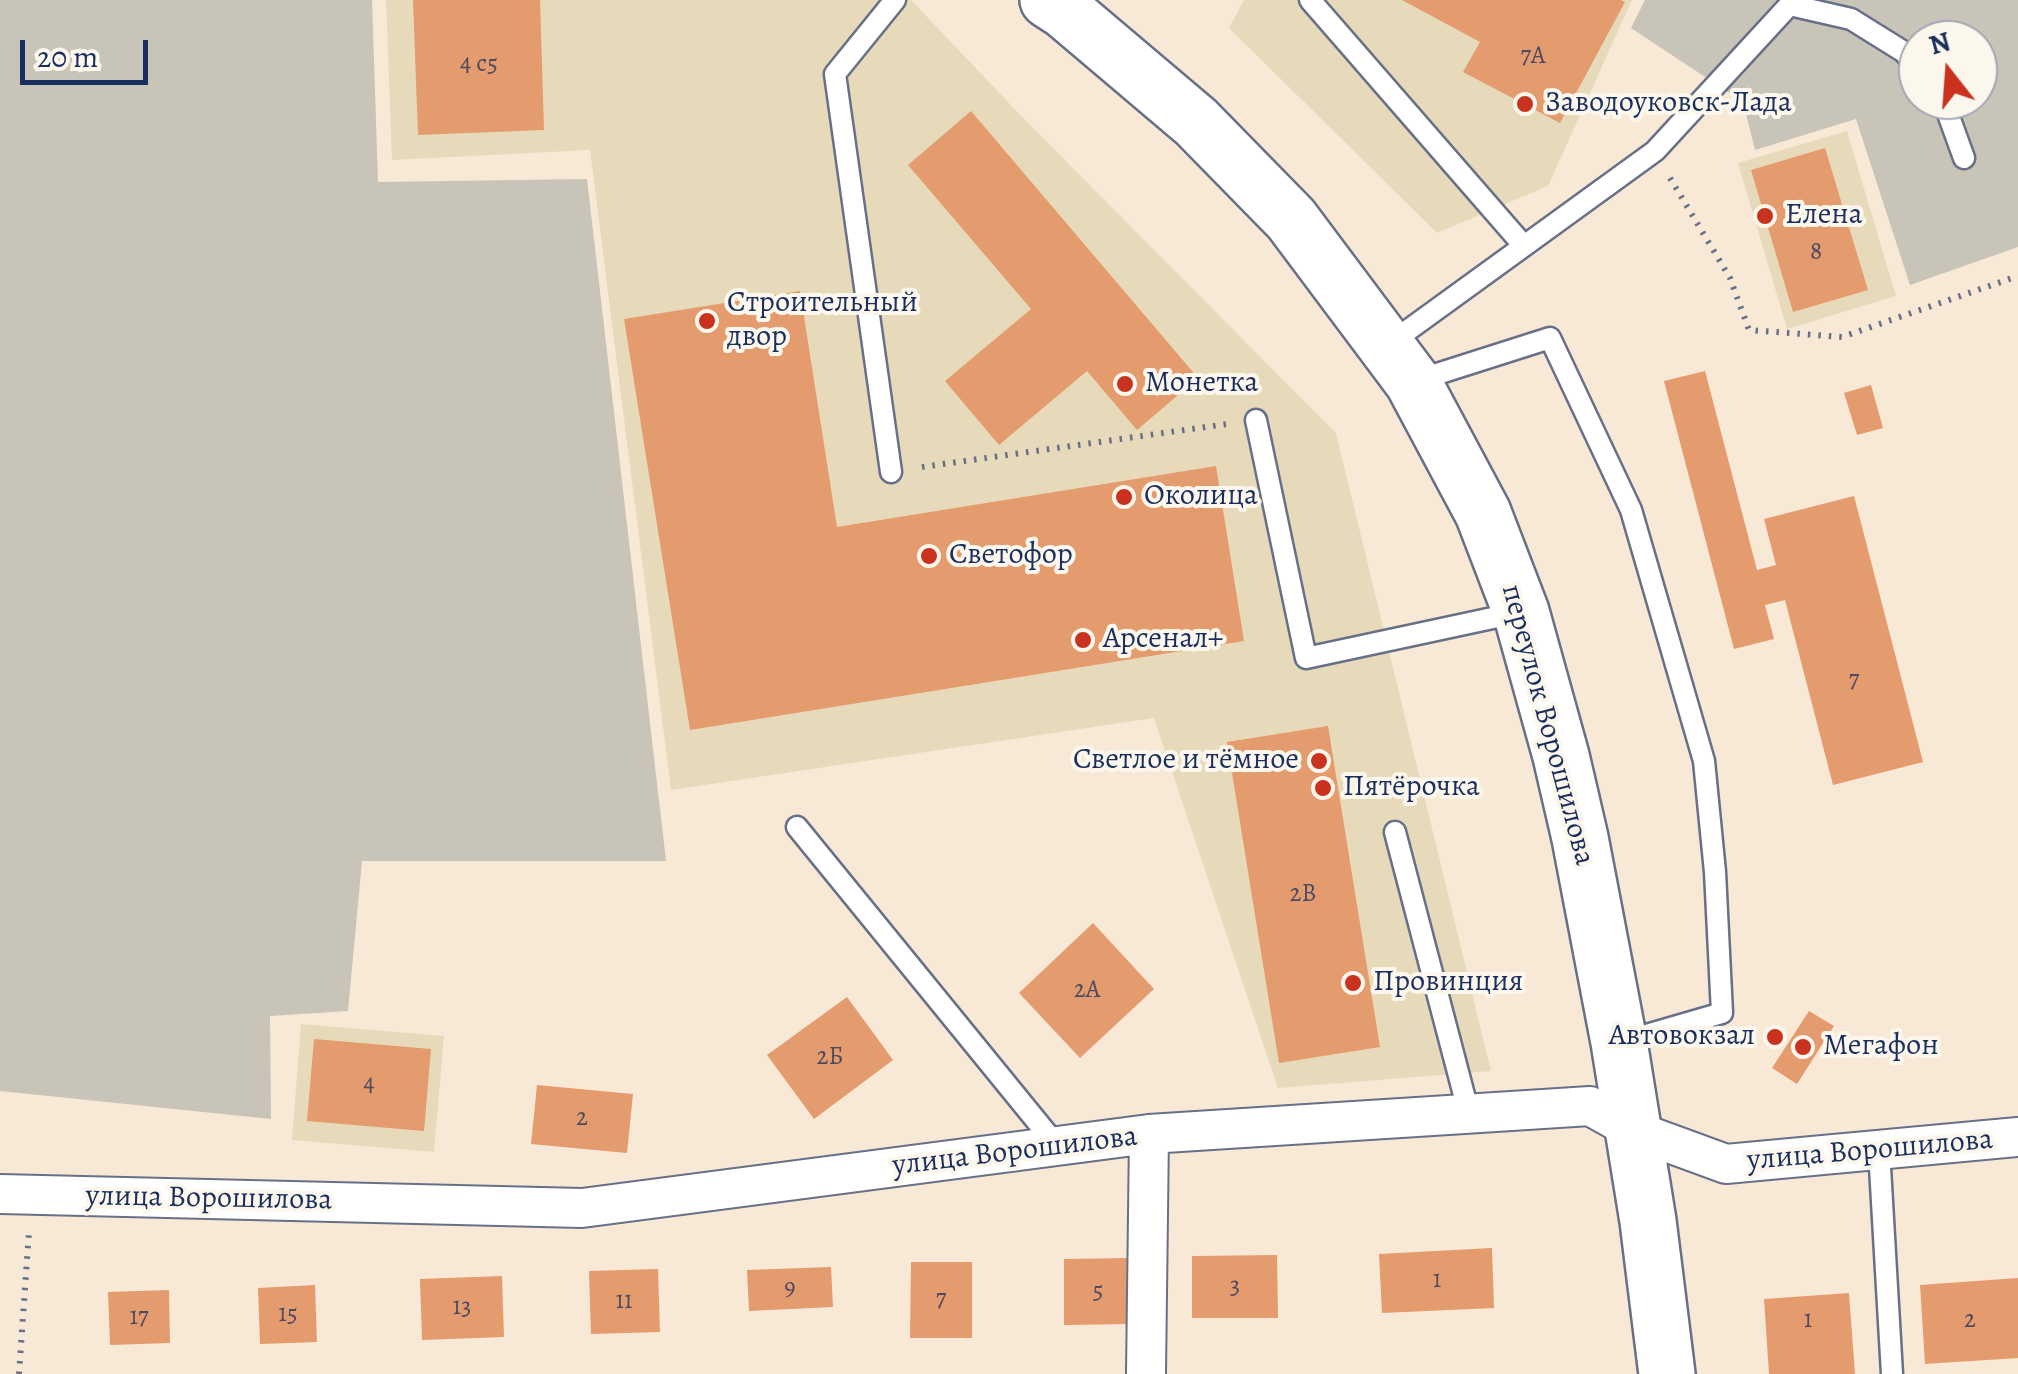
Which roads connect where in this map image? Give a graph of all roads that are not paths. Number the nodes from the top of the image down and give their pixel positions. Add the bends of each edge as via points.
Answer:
1 (896, 0) edge
2 (1048, 0) edge
3 (1310, 0) edge
4 (1792, 3) edge
5 (1898, 48) edge
6 (1950, 120) edge
7 (1964, 158) dead end
8 (1524, 246) junction
9 (1400, 364) junction
10 (1256, 420) road end
11 (891, 472) road end
12 (1521, 612) junction
13 (797, 827) dead end
14 (1395, 832) dead end
15 (1619, 1042) junction
16 (1468, 1114) junction
17 (1633, 1130) junction
18 (1149, 1134) junction
19 (2018, 1137) edge
20 (1057, 1146) junction
21 (1879, 1150) junction
22 (16, 1194) edge
23 (1146, 1374) edge
24 (1667, 1374) edge
25 (1892, 1374) edge

1 - 11 lane via 835,74
2 - 9 main road, переулок Ворошилова via 1196,122 1291,219
3 - 8 lane
4 - 5 lane via 1850,19
4 - 8 lane via 1654,151
6 - 7 lane
8 - 9 lane
9 - 12 main road, переулок Ворошилова via 1483,513
9 - 15 lane via 1550,338 1631,510 1704,760 1722,1013
10 - 12 lane via 1306,658
12 - 15 main road, переулок Ворошилова via 1569,788
13 - 20 lane
14 - 16 lane
15 - 17 main road, переулок Ворошилова
16 - 17 street, улица Ворошилова via 1590,1106
16 - 18 street, улица Ворошилова
17 - 21 street, улица Ворошилова via 1726,1164
17 - 24 main road, переулок Ворошилова
18 - 20 street, улица Ворошилова
18 - 23 street
19 - 21 street, улица Ворошилова
20 - 22 street, улица Ворошилова via 582,1208
21 - 25 lane

